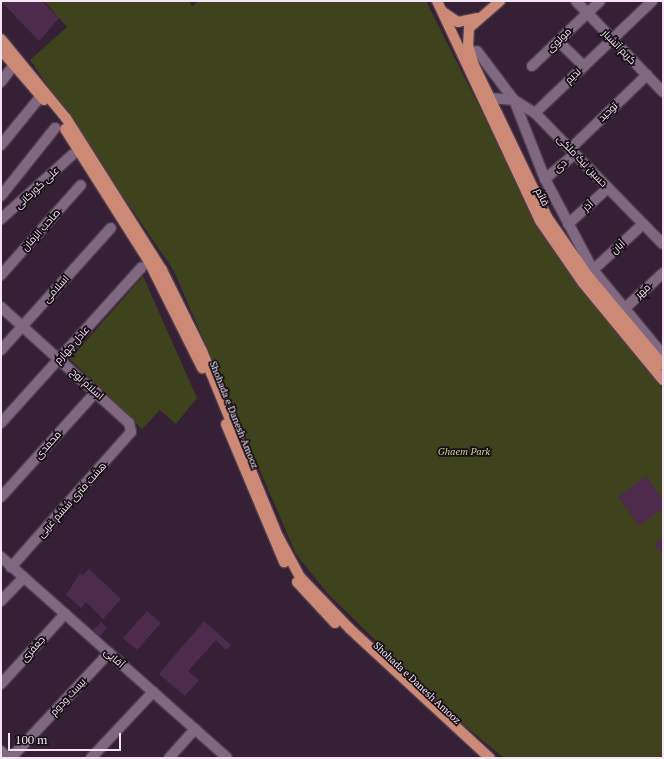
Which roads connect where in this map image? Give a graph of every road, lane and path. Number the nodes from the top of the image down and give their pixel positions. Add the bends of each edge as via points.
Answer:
1 (500, 1) edge
2 (576, 1) edge
3 (600, 1) edge
4 (652, 1) edge
5 (439, 6) edge
6 (587, 13) junction
7 (481, 17) junction
8 (1, 39) edge
9 (612, 39) junction
10 (558, 41) junction
11 (1, 50) edge
12 (477, 51) dead end
13 (14, 65) junction
14 (532, 66) dead end
15 (584, 66) junction
16 (647, 75) junction
17 (1, 82) edge
18 (663, 92) edge
19 (44, 94) junction
20 (490, 98) junction
21 (514, 100) junction
22 (535, 113) junction
23 (55, 128) dead end
24 (1, 145) edge
25 (572, 151) junction
26 (72, 155) dead end
27 (545, 179) junction
28 (81, 185) dead end
29 (608, 188) junction
30 (1, 196) edge
31 (1, 219) edge
32 (568, 224) junction
33 (643, 224) junction
34 (111, 228) dead end
35 (663, 244) edge
36 (142, 267) dead end
37 (593, 270) junction
38 (663, 273) edge
39 (1, 274) edge
40 (1, 307) edge
41 (623, 310) junction
42 (23, 326) junction
43 (661, 349) edge
44 (1, 350) edge
45 (59, 359) junction
46 (663, 365) edge
47 (663, 380) edge
48 (96, 392) junction
49 (1, 423) edge
50 (132, 432) joint
51 (1, 497) edge
52 (1, 557) edge
53 (11, 567) junction
54 (24, 577) junction
55 (1, 601) edge
56 (65, 614) junction
57 (109, 653) junction
58 (1, 684) edge
59 (153, 692) junction
60 (195, 729) junction
61 (6, 756) edge
62 (91, 758) edge
63 (169, 758) edge
64 (227, 758) edge
65 (480, 758) edge
66 (490, 758) edge

1 - 7 main road, قائم
2 - 6 street, کریم آتشبار
3 - 6 street, مولوی
4 - 9 street, ندیم
5 - 7 main road via 458,22
5 - 47 main road, قائم via 540,222 583,283
6 - 9 street, کریم آتشبار
6 - 10 street, مولوی
7 - 20 main road, قائم via 469,28 468,45
8 - 19 main road
9 - 15 street, ندیم
9 - 16 street, کریم آتشبار
10 - 14 street, مولوی
10 - 15 street
11 - 13 main road, Shohada e Danesh Amooz
12 - 21 street
13 - 17 street
13 - 19 main road, Shohada e Danesh Amooz
15 - 22 street, ندیم
16 - 18 street, کریم آتشبار
16 - 25 street, توحید
19 - 24 street
19 - 65 main road, Shohada e Danesh Amooz via 176,312 211,387 271,537 295,581 309,598
19 - 66 main road via 126,211 185,314 278,536 300,577 350,628
20 - 21 street, حسین نیک ملکی
20 - 46 main road, قائم via 547,216 588,276
21 - 22 street, حسین نیک ملکی
21 - 27 street
22 - 25 street, حسین نیک ملکی
23 - 30 street
25 - 27 street, دی
25 - 29 street, حسین نیک ملکی
26 - 31 street, علی گورکانی
27 - 32 street
28 - 39 street, صاحب الزمان
29 - 32 street, آذر
29 - 33 street, حسین نیک ملکی
32 - 37 street
33 - 35 street, حسین نیک ملکی
33 - 37 street, آبان
34 - 42 street, اسلامی
36 - 45 street, عادل چهارم
37 - 41 street
38 - 41 street, مهر
40 - 42 street, اسلام نوح
41 - 43 street
42 - 44 street, اسلامی
42 - 45 street, اسلام نوح
45 - 48 street, اسلام نوح
45 - 49 street, عادل چهارم
48 - 50 street, اسلام نوح via 129,423
48 - 51 street, محمدی
50 - 53 street, هشت متری ششم غربی
52 - 53 street, آقایی
53 - 54 street, آقایی
54 - 55 street
54 - 56 street, آقایی
56 - 57 street, آقایی
56 - 58 street, جعفری
57 - 59 street, آقایی
57 - 61 street, بیست ودوم
59 - 60 street, آقایی
59 - 62 street
60 - 63 street
60 - 64 street, آقایی

